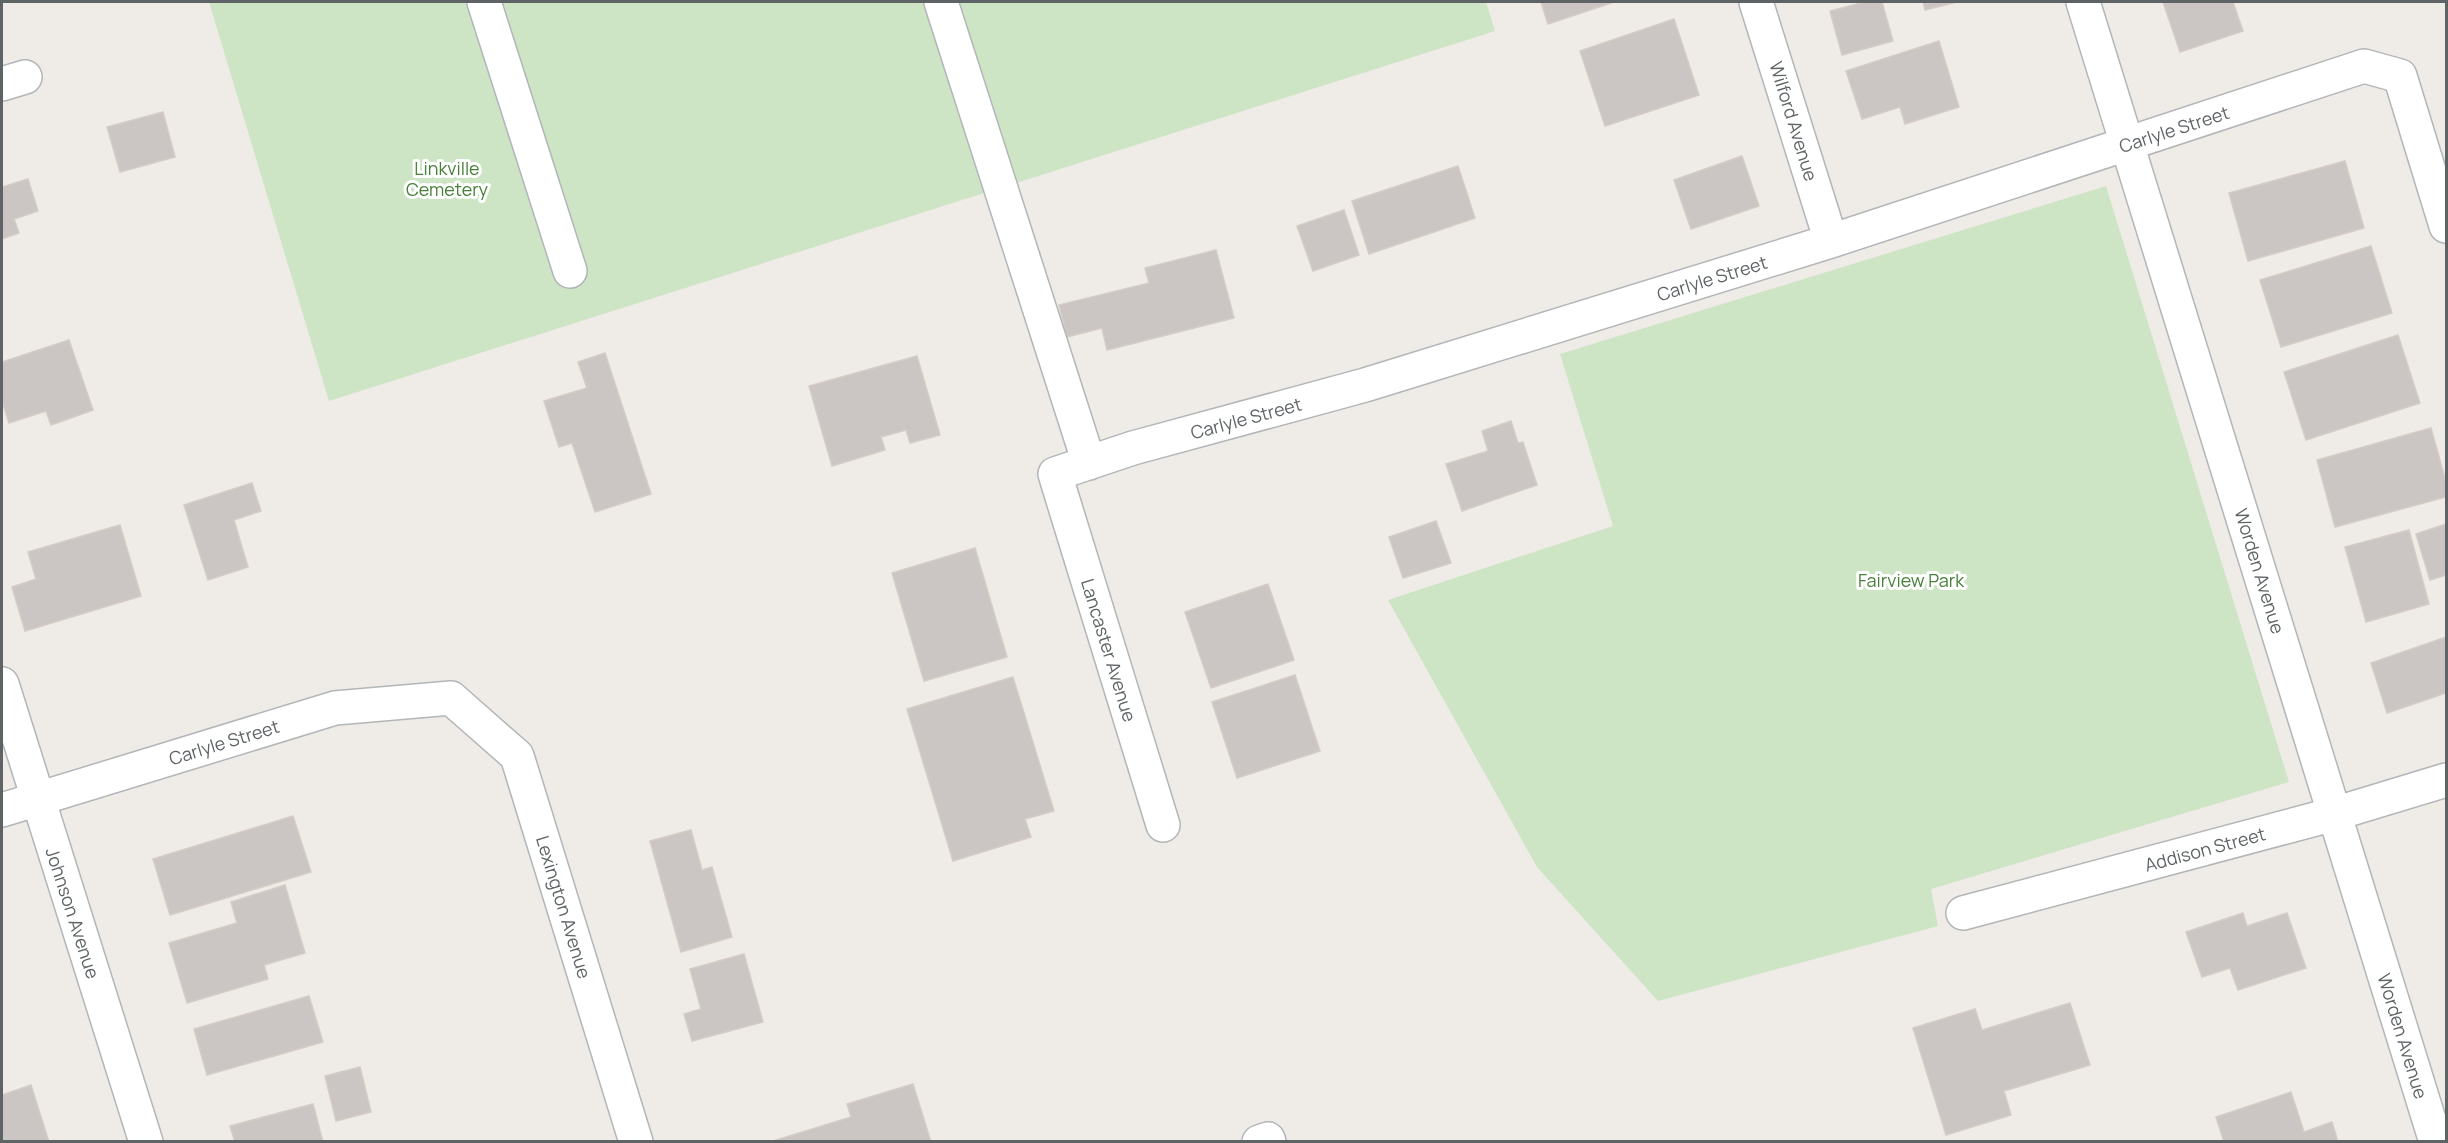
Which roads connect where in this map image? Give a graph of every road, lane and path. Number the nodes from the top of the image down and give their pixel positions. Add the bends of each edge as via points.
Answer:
1 (484, 2) edge
2 (942, 2) edge
3 (1756, 2) edge
4 (2083, 2) edge
5 (2127, 144) junction
6 (2446, 226) edge
7 (1832, 241) junction
8 (570, 271) dead end
9 (1089, 462) junction
10 (1055, 474) joint
11 (2, 684) edge
12 (451, 698) joint
13 (2446, 780) edge
14 (37, 799) junction
15 (2, 810) edge
16 (2334, 814) junction
17 (1163, 825) dead end
18 (1963, 913) dead end
19 (146, 1142) edge
20 (636, 1142) edge
21 (2436, 1142) edge

1 - 8 street
2 - 9 street
3 - 7 street, Wilford Avenue
4 - 5 street, Worden Avenue
5 - 6 street, Carlyle Street via 2364,66 2400,76
5 - 7 street, Carlyle Street
5 - 16 street, Worden Avenue
7 - 9 street, Carlyle Street via 1365,386
9 - 10 street, Carlyle Street
10 - 17 street, Lancaster Avenue
11 - 14 street, Johnson Avenue
12 - 14 street, Carlyle Street via 335,708
12 - 20 street, Lexington Avenue via 517,756
13 - 16 street, Addison Street
14 - 15 street, Carlyle Street
14 - 19 street, Johnson Avenue
16 - 18 street, Addison Street
16 - 21 street, Worden Avenue

